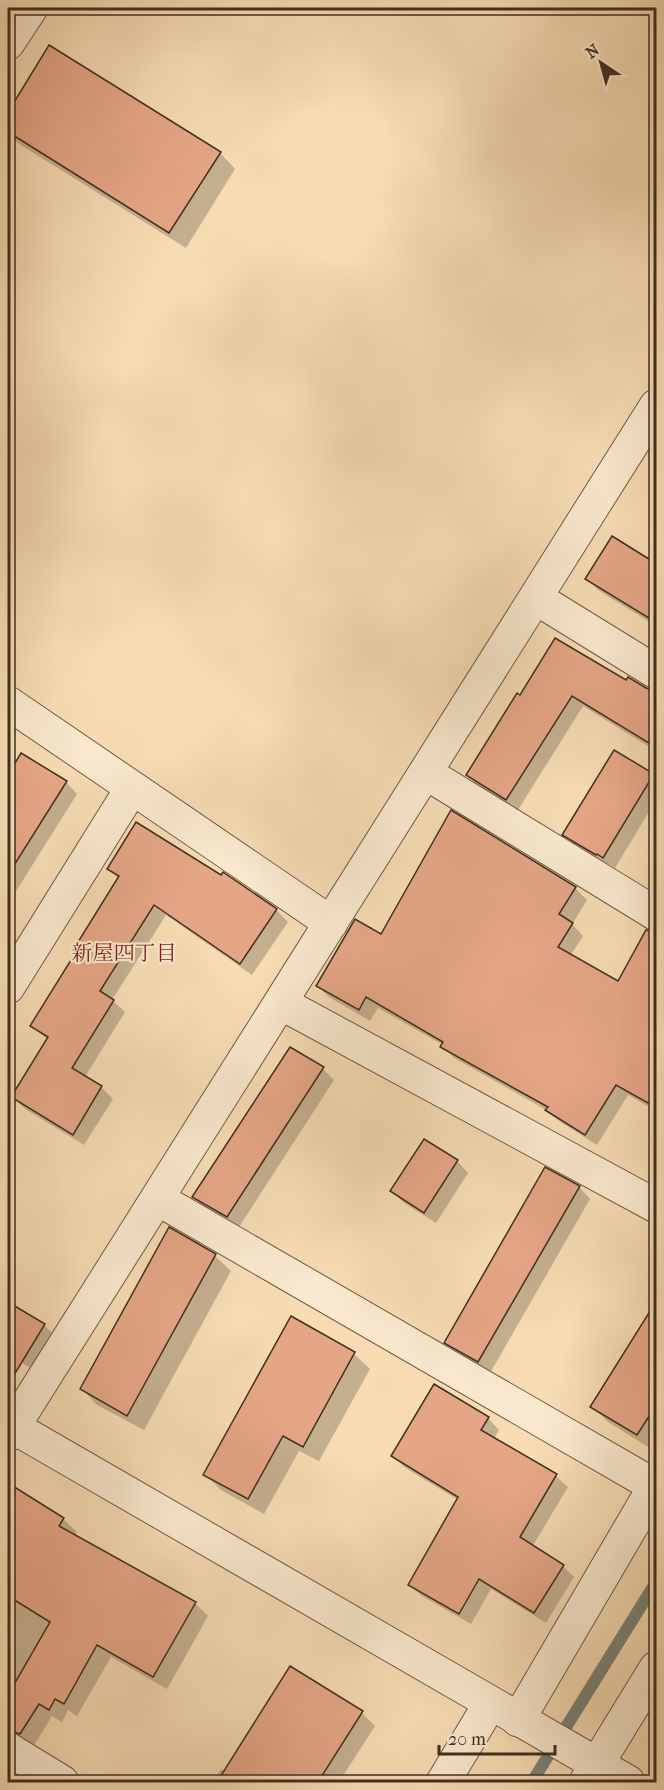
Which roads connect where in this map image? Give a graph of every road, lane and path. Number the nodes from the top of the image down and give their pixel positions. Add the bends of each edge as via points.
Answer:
1 (31, 8) edge
2 (8, 44) edge
3 (657, 406) edge
4 (536, 598) junction
5 (657, 672) edge
6 (8, 703) edge
7 (426, 773) junction
8 (132, 788) junction
9 (657, 914) edge
10 (331, 923) junction
11 (8, 987) edge
12 (281, 1003) junction
13 (158, 1199) junction
14 (657, 1206) edge
15 (9, 1429) edge
16 (656, 1484) edge
17 (657, 1668) edge
18 (513, 1717) junction
19 (8, 1749) edge
20 (588, 1768) edge
21 (62, 1782) edge
22 (443, 1782) edge
23 (628, 1782) edge

1 - 2 street
3 - 4 street
4 - 5 street
4 - 7 street
6 - 8 street
7 - 9 street
7 - 10 street
8 - 10 street
8 - 11 street
10 - 12 street
12 - 13 street
12 - 14 street
13 - 15 street
13 - 16 street
15 - 18 street
16 - 18 street
17 - 20 street
18 - 20 street
18 - 22 street
19 - 21 street
20 - 23 street

